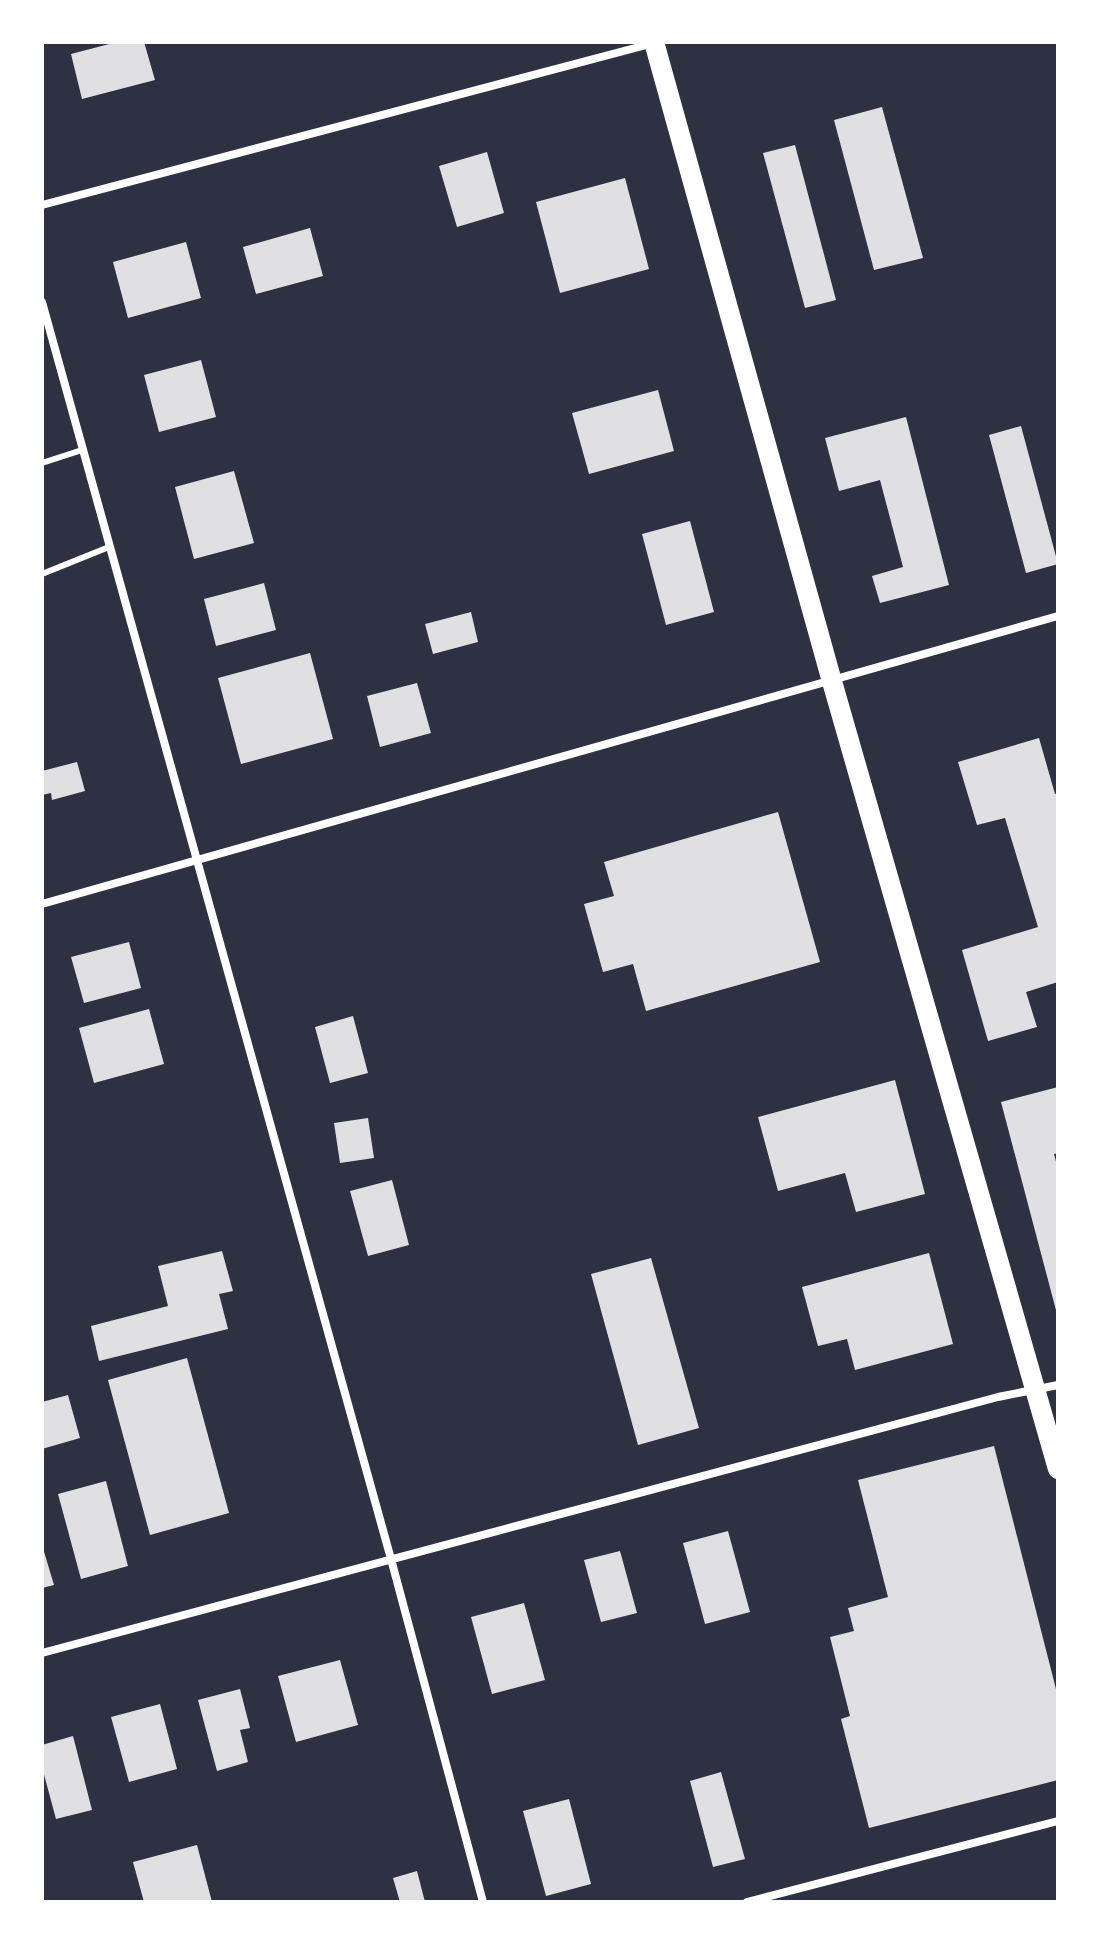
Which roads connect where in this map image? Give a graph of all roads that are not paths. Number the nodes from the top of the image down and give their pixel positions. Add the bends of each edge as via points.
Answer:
1 (656, 42) edge
2 (42, 205) edge
3 (42, 302) edge
4 (82, 450) junction
5 (42, 463) edge
6 (109, 547) junction
7 (42, 574) edge
8 (1058, 616) edge
9 (831, 678) junction
10 (195, 861) junction
11 (42, 904) edge
12 (1058, 1385) edge
13 (1036, 1391) junction
14 (1058, 1469) edge
15 (391, 1559) junction
16 (42, 1653) edge
17 (1058, 1821) edge
18 (483, 1902) edge
19 (747, 1902) edge

1 - 2 street
1 - 9 main road
3 - 4 street
4 - 5 lane
4 - 6 street
6 - 7 lane
6 - 10 street
8 - 9 street
9 - 10 street
9 - 13 main road
10 - 11 street
10 - 15 street
12 - 13 street
13 - 14 main road
13 - 15 street
15 - 16 street
15 - 18 street
17 - 19 street

